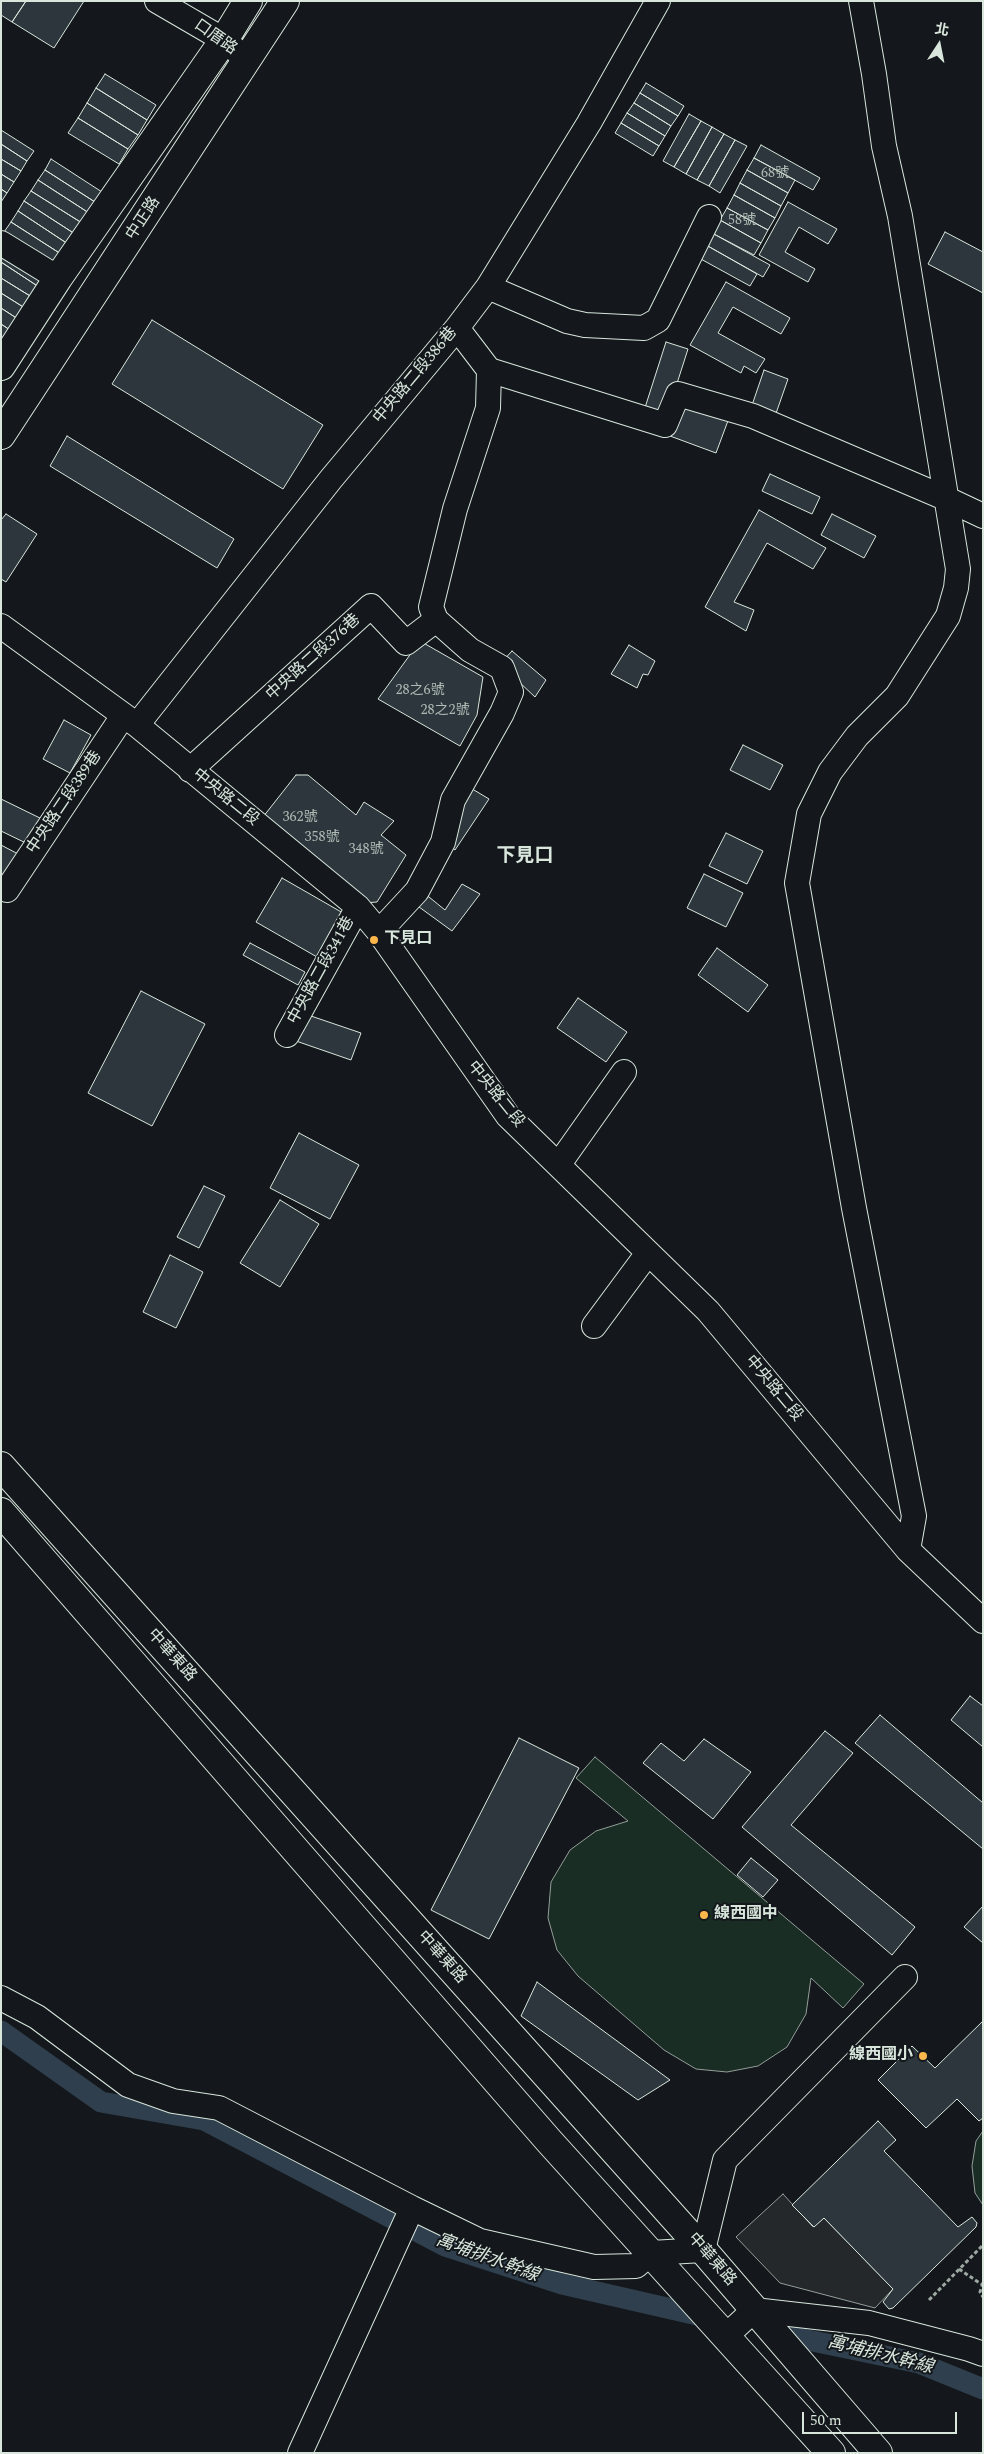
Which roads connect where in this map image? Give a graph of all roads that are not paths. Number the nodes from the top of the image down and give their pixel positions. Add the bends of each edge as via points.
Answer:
1 (157, 1) edge
2 (248, 1) edge
3 (285, 1) edge
4 (658, 1) edge
5 (861, 1) edge
6 (224, 40) junction
7 (246, 60) junction
8 (709, 217) dead end
9 (1, 243) edge
10 (58, 278) junction
11 (488, 287) junction
12 (457, 328) junction
13 (1, 366) edge
14 (489, 370) junction
15 (1, 435) edge
16 (945, 498) junction
17 (983, 516) edge
18 (436, 620) junction
19 (1, 626) edge
20 (130, 720) junction
21 (190, 770) junction
22 (7, 890) dead end
23 (358, 907) junction
24 (378, 932) junction
25 (287, 1035) dead end
26 (624, 1072) dead end
27 (559, 1164) junction
28 (648, 1253) junction
29 (594, 1326) dead end
30 (1, 1466) edge
31 (1, 1512) edge
32 (908, 1550) junction
33 (983, 1621) edge
34 (905, 1977) dead end
35 (1, 1998) edge
36 (412, 2208) junction
37 (703, 2250) junction
38 (651, 2253) junction
39 (754, 2310) junction
40 (726, 2336) junction
41 (983, 2354) edge
42 (300, 2453) edge
43 (830, 2453) edge
44 (878, 2453) edge

1 - 6 street, 口厝路
2 - 6 main road
3 - 7 main road, 中正路
4 - 11 street, 中央路二段386巷 via 589,123
5 - 16 street
6 - 7 street, 口厝路
6 - 10 main road
7 - 15 main road, 中正路
8 - 11 street via 658,320 644,328 567,321
9 - 10 street
10 - 13 main road
11 - 12 street, 中央路二段386巷
12 - 14 street
12 - 20 street, 中央路二段386巷
14 - 16 street via 665,425 678,394 753,416
14 - 18 street via 488,408 455,509 431,607
16 - 17 street
16 - 32 street via 958,569 948,616 897,696 857,736 830,772 809,814 798,883 853,1198 914,1516
18 - 21 street, 中央路二段376巷 via 406,643 372,606
18 - 24 street via 470,650 502,668 511,692 452,800 443,842 417,891
19 - 20 street, 中央路二段
20 - 21 street, 中央路二段
20 - 22 street, 中央路二段389巷
21 - 23 street, 中央路二段
23 - 24 street, 中央路二段
23 - 25 street, 中央路二段341巷
24 - 27 street, 中央路二段 via 508,1116
26 - 27 street
27 - 28 street, 中央路二段
28 - 29 street
28 - 32 street, 中央路二段 via 708,1311
30 - 37 main road, 中華東路
31 - 38 main road, 中華東路 via 549,2141
32 - 33 street, 中央路二段
34 - 37 street via 725,2160
35 - 36 street via 37,2017 128,2085 173,2101 220,2108
36 - 38 street via 480,2241 594,2267 636,2266
36 - 42 street
37 - 38 street
37 - 39 main road, 中華東路
38 - 40 main road, 中華東路
39 - 40 street
39 - 41 street via 869,2323
39 - 44 main road, 中華東路
40 - 43 main road, 中華東路

